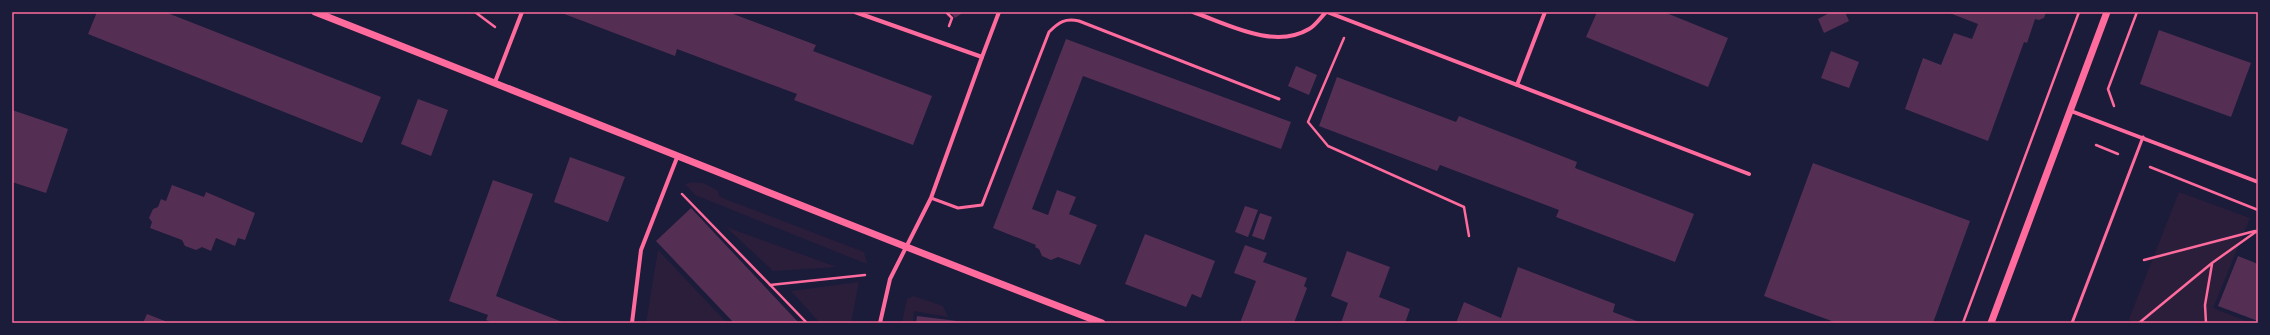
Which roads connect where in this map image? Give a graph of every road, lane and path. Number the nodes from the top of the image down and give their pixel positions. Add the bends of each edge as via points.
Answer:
1 (315, 12) edge
2 (475, 12) edge
3 (522, 12) edge
4 (856, 12) edge
5 (999, 12) edge
6 (1193, 12) edge
7 (1326, 12) edge
8 (1545, 12) edge
9 (2079, 12) edge
10 (2107, 12) edge
11 (2137, 12) edge
12 (1351, 21) junction
13 (495, 28) dead end
14 (982, 57) junction
15 (495, 82) junction
16 (1518, 84) junction
17 (1280, 99) dead end
18 (2114, 106) dead end
19 (2071, 110) junction
20 (2143, 137) junction
21 (2096, 145) dead end
22 (678, 155) junction
23 (2134, 160) junction
24 (1749, 174) dead end
25 (2258, 182) edge
26 (682, 193) dead end
27 (932, 198) junction
28 (2258, 210) edge
29 (2258, 231) edge
30 (1469, 236) dead end
31 (906, 248) junction
32 (2144, 260) dead end
33 (2212, 264) junction
34 (865, 275) dead end
35 (770, 285) junction
36 (632, 323) edge
37 (807, 323) edge
38 (880, 323) edge
39 (1102, 323) edge
40 (1963, 323) edge
41 (1992, 323) edge
42 (2072, 323) edge
43 (2139, 323) edge
44 (2206, 323) edge

1 - 15 street
2 - 13 path
3 - 15 street
4 - 14 street
5 - 14 street
6 - 7 street via 1268,36 1288,36 1309,29
7 - 12 street
8 - 16 street
9 - 40 path
10 - 19 street
11 - 18 path via 2108,89
12 - 16 street
12 - 30 path via 1308,122 1328,146 1464,207
14 - 27 street
15 - 22 street
16 - 24 street
17 - 27 lane via 1079,21 1068,19 1058,22 1049,32 982,205 958,208
19 - 20 street
19 - 41 street
20 - 23 lane
20 - 25 street
21 - 23 path
22 - 31 street
22 - 36 street via 642,250
23 - 28 path
23 - 42 lane
26 - 35 path
27 - 31 street
29 - 32 path
29 - 33 path
31 - 38 street via 890,279
31 - 39 street
33 - 43 path
33 - 44 path via 2205,305
34 - 35 path
35 - 37 path

